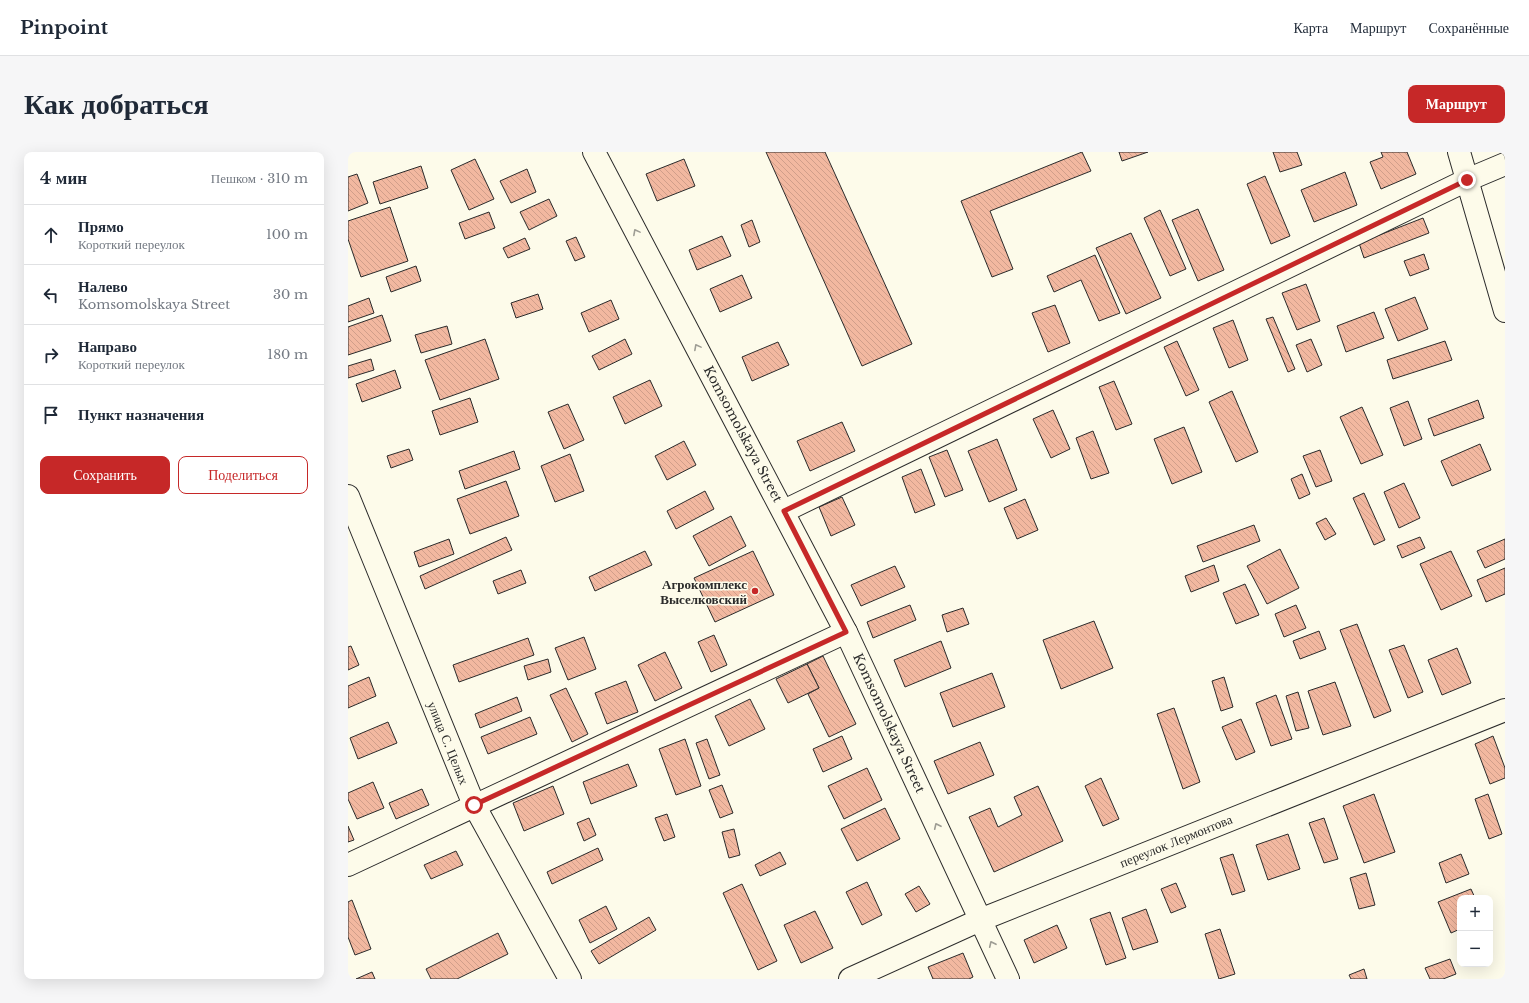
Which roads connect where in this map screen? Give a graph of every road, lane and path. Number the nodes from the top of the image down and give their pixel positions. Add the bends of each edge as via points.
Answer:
1 (594, 152) edge
2 (1459, 152) edge
3 (1505, 164) edge
4 (1467, 180) junction
5 (1505, 311) edge
6 (348, 496) edge
7 (784, 511) junction
8 (846, 632) junction
9 (1505, 710) edge
10 (474, 805) junction
11 (348, 865) edge
12 (980, 920) junction
13 (570, 979) edge
14 (850, 979) edge
15 (1008, 979) edge

7 -> 1 street, Komsomolskaya Street
2 - 4 street
3 - 4 street
4 - 5 street
4 - 7 street
6 - 10 street, улица С. Целых
7 - 8 street, Komsomolskaya Street
8 - 10 street
12 -> 8 street, Komsomolskaya Street
9 - 12 street, переулок Лермонтова
10 - 11 street
10 - 13 street, улица С. Целых
12 - 14 street, переулок Лермонтова
15 -> 12 street, Komsomolskaya Street

